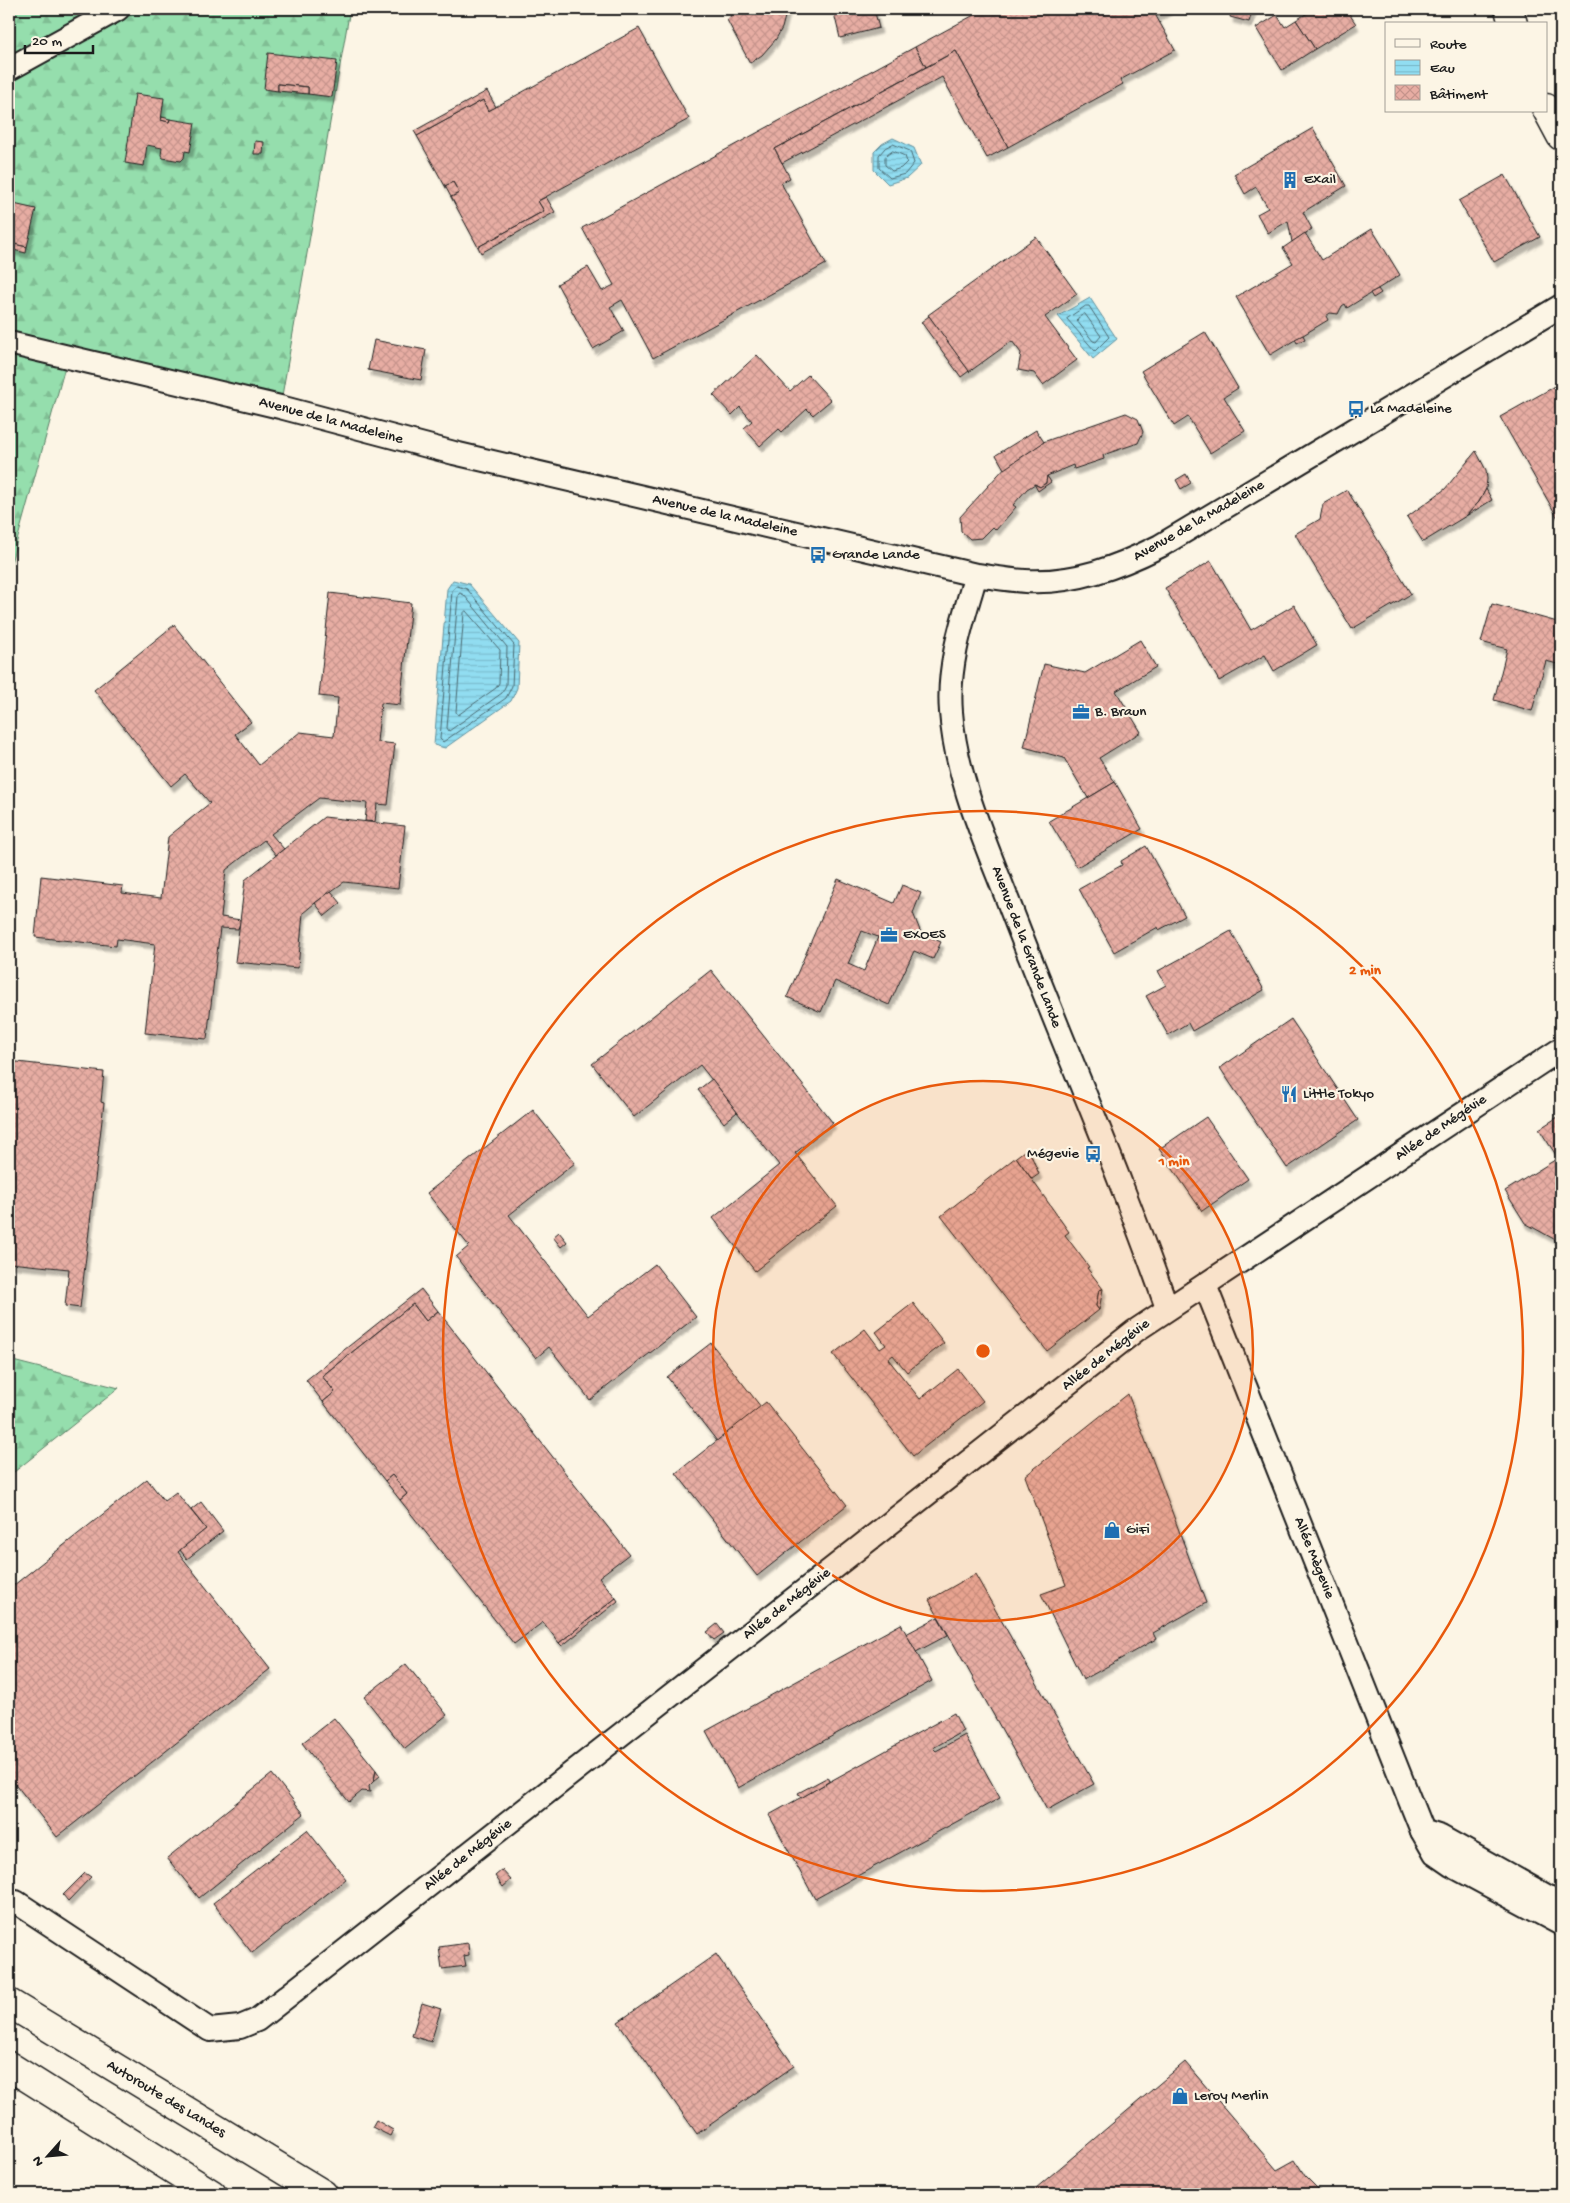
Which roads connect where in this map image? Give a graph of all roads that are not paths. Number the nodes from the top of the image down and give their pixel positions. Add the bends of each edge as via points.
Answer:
1 (118, 9) edge
2 (1509, 9) edge
3 (1512, 22) edge
4 (9, 69) edge
5 (1561, 306) edge
6 (9, 343) edge
7 (976, 575) junction
8 (1561, 1049) edge
9 (1205, 1285) junction
10 (1168, 1308) junction
11 (1422, 1831) junction
12 (16, 1902) dead end
13 (1561, 1904) edge
14 (1561, 1924) edge
15 (9, 2003) edge
16 (9, 2066) edge
17 (212, 2194) edge
18 (323, 2194) edge

1 - 4 street
2 - 3 main road
5 - 7 street, Avenue de la Madeleine via 1160,546 1131,560 1084,577 1054,581
6 - 7 street, Avenue de la Madeleine via 270,404 454,453
7 - 10 street, Avenue de la Grande Lande via 956,647 950,711 963,777 1024,942
8 - 9 street, Allée de Mégévie
9 - 10 street, Allée de Mégévie
9 - 11 street, Allée Mègevie
10 - 12 street, Allée de Mégévie via 257,2020 240,2027 210,2030
11 - 13 street via 1441,1837
11 - 14 street, Allée Mègevie via 1435,1854 1451,1865
15 - 18 main road, Autoroute des Landes
16 - 17 main road

